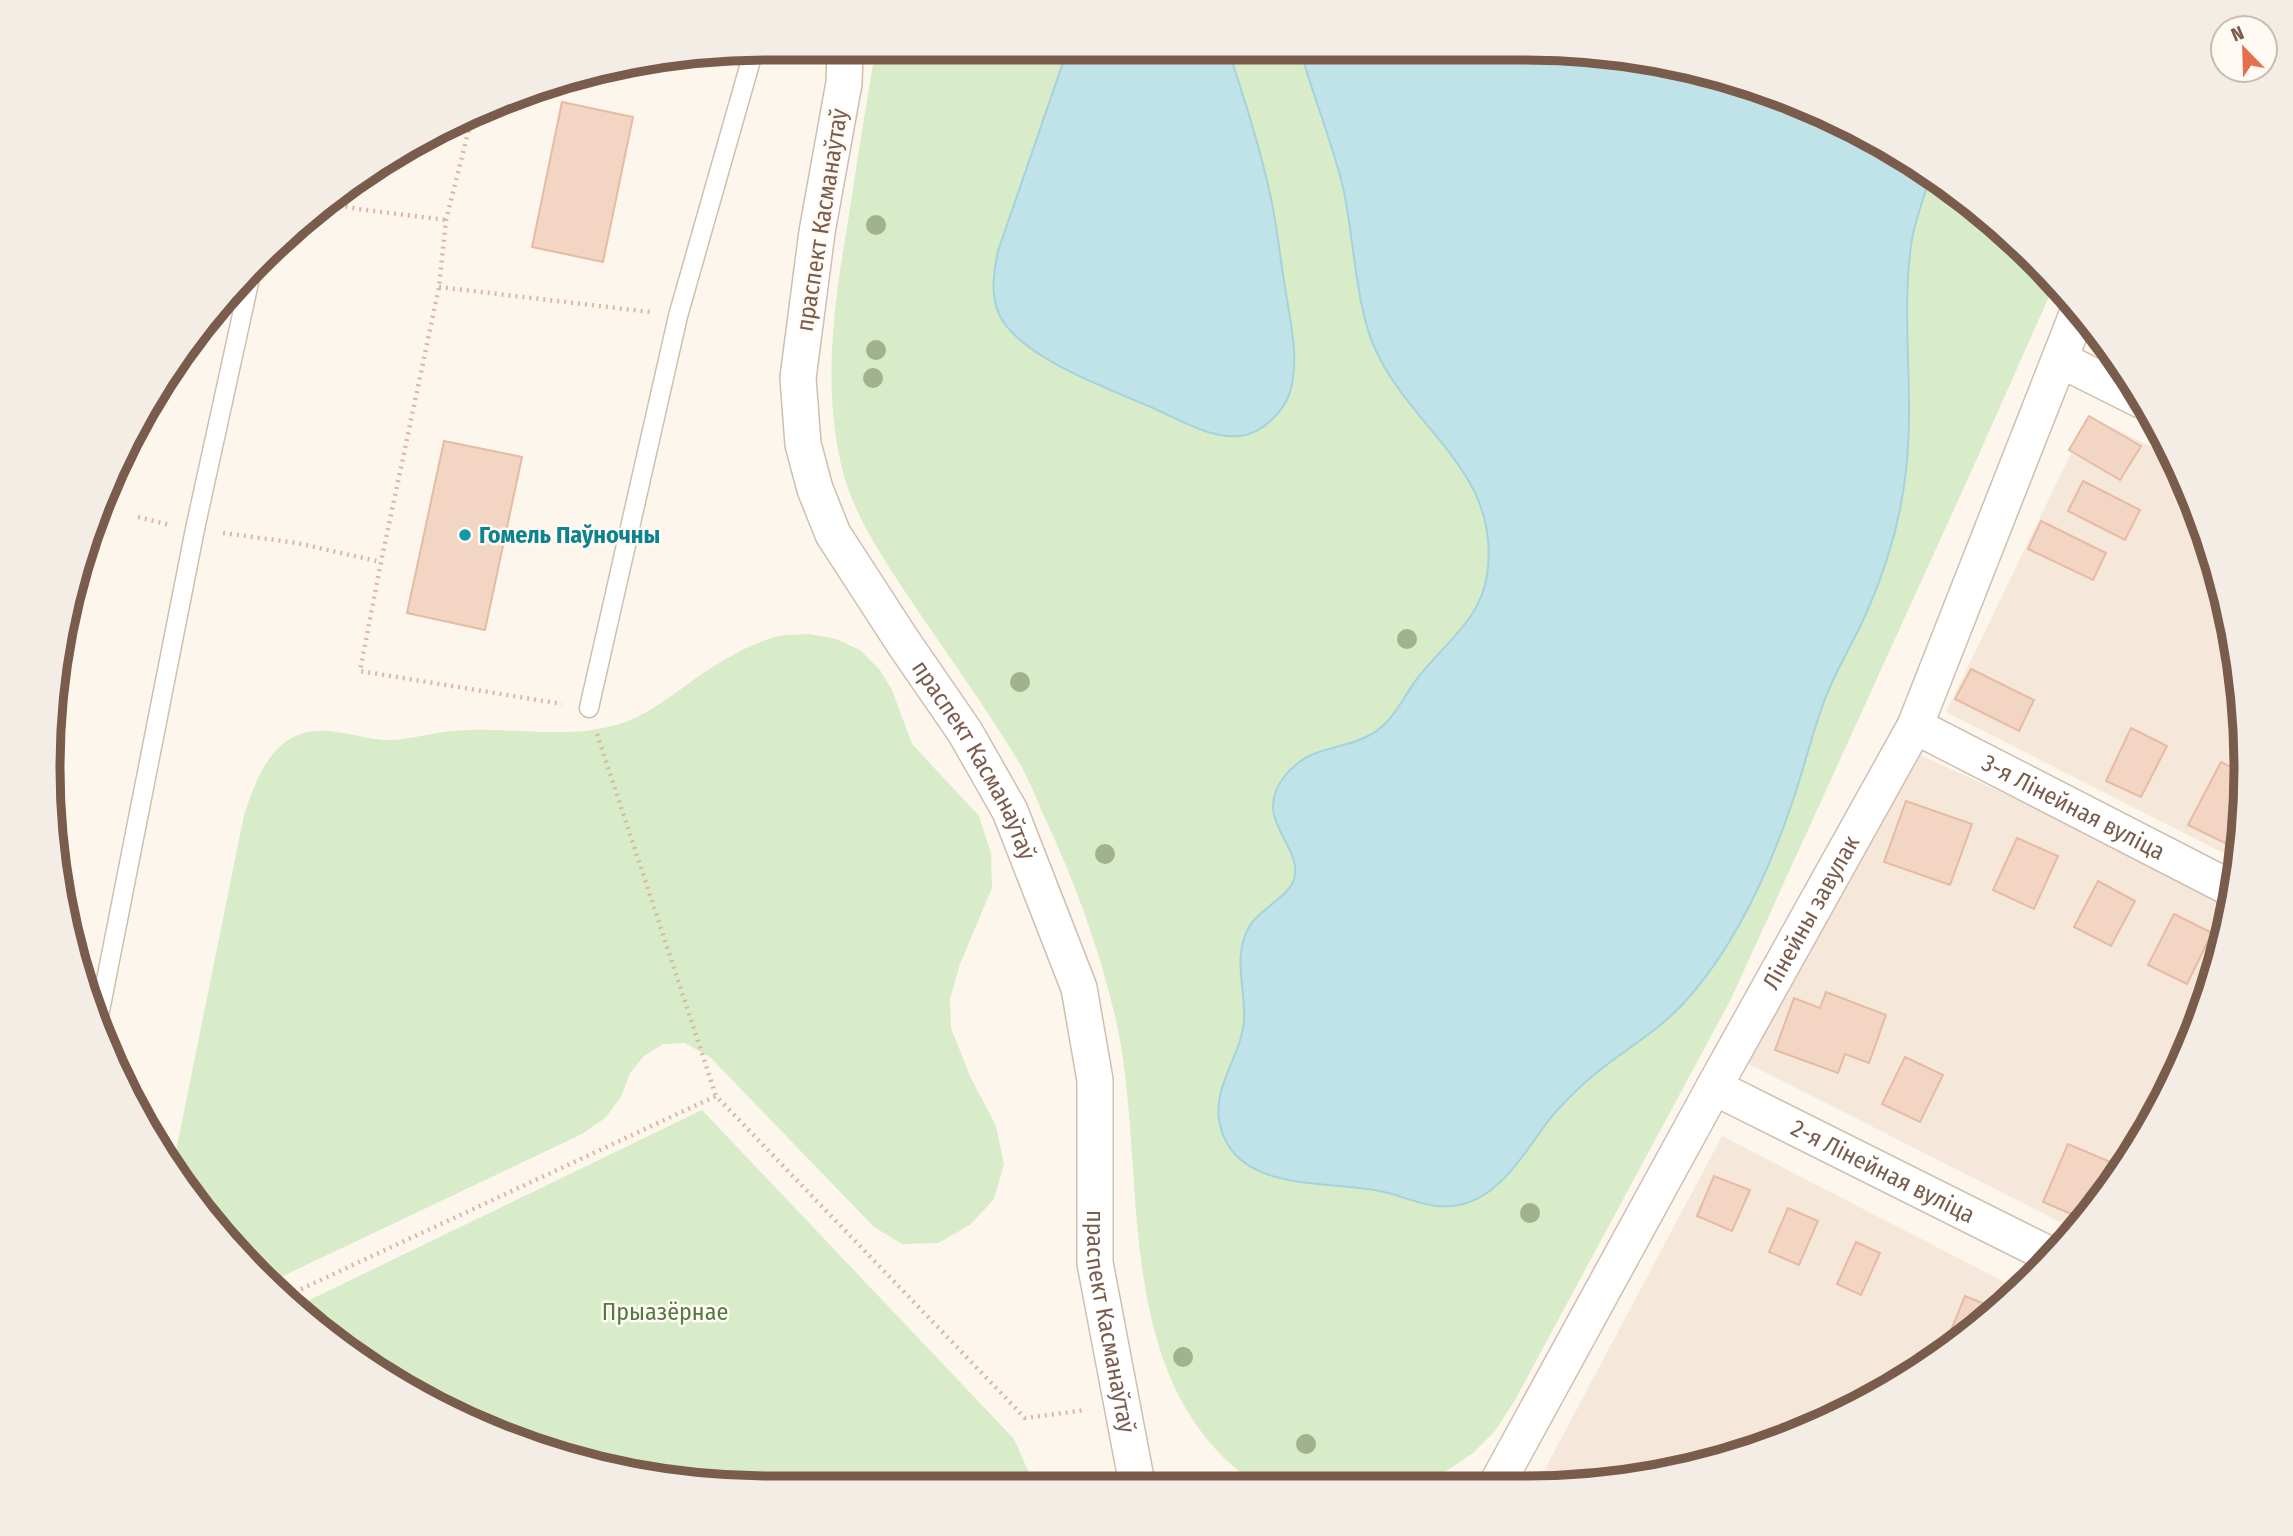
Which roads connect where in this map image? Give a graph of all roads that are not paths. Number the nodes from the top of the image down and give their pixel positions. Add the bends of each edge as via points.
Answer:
1 (751, 60) edge
2 (845, 60) edge
3 (248, 287) edge
4 (2075, 322) edge
5 (2061, 360) junction
6 (2125, 392) edge
7 (589, 708) road end
8 (1915, 726) junction
9 (2223, 884) edge
10 (101, 1006) edge
11 (1714, 1087) junction
12 (2043, 1251) edge
13 (1136, 1476) edge
14 (1501, 1476) edge

1 - 7 lane via 678,316
2 - 13 street, праспект Касманаўтаў via 798,377 803,444 833,534 965,732 1010,811 1079,988 1095,1080 1095,1263
3 - 10 lane
4 - 5 street, Лінейны завулак
5 - 6 street
5 - 8 street, Лінейны завулак
8 - 9 street, 3-я Лінейная вуліца
8 - 11 street, Лінейны завулак
11 - 12 street, 2-я Лінейная вуліца
11 - 14 street, Лінейны завулак

